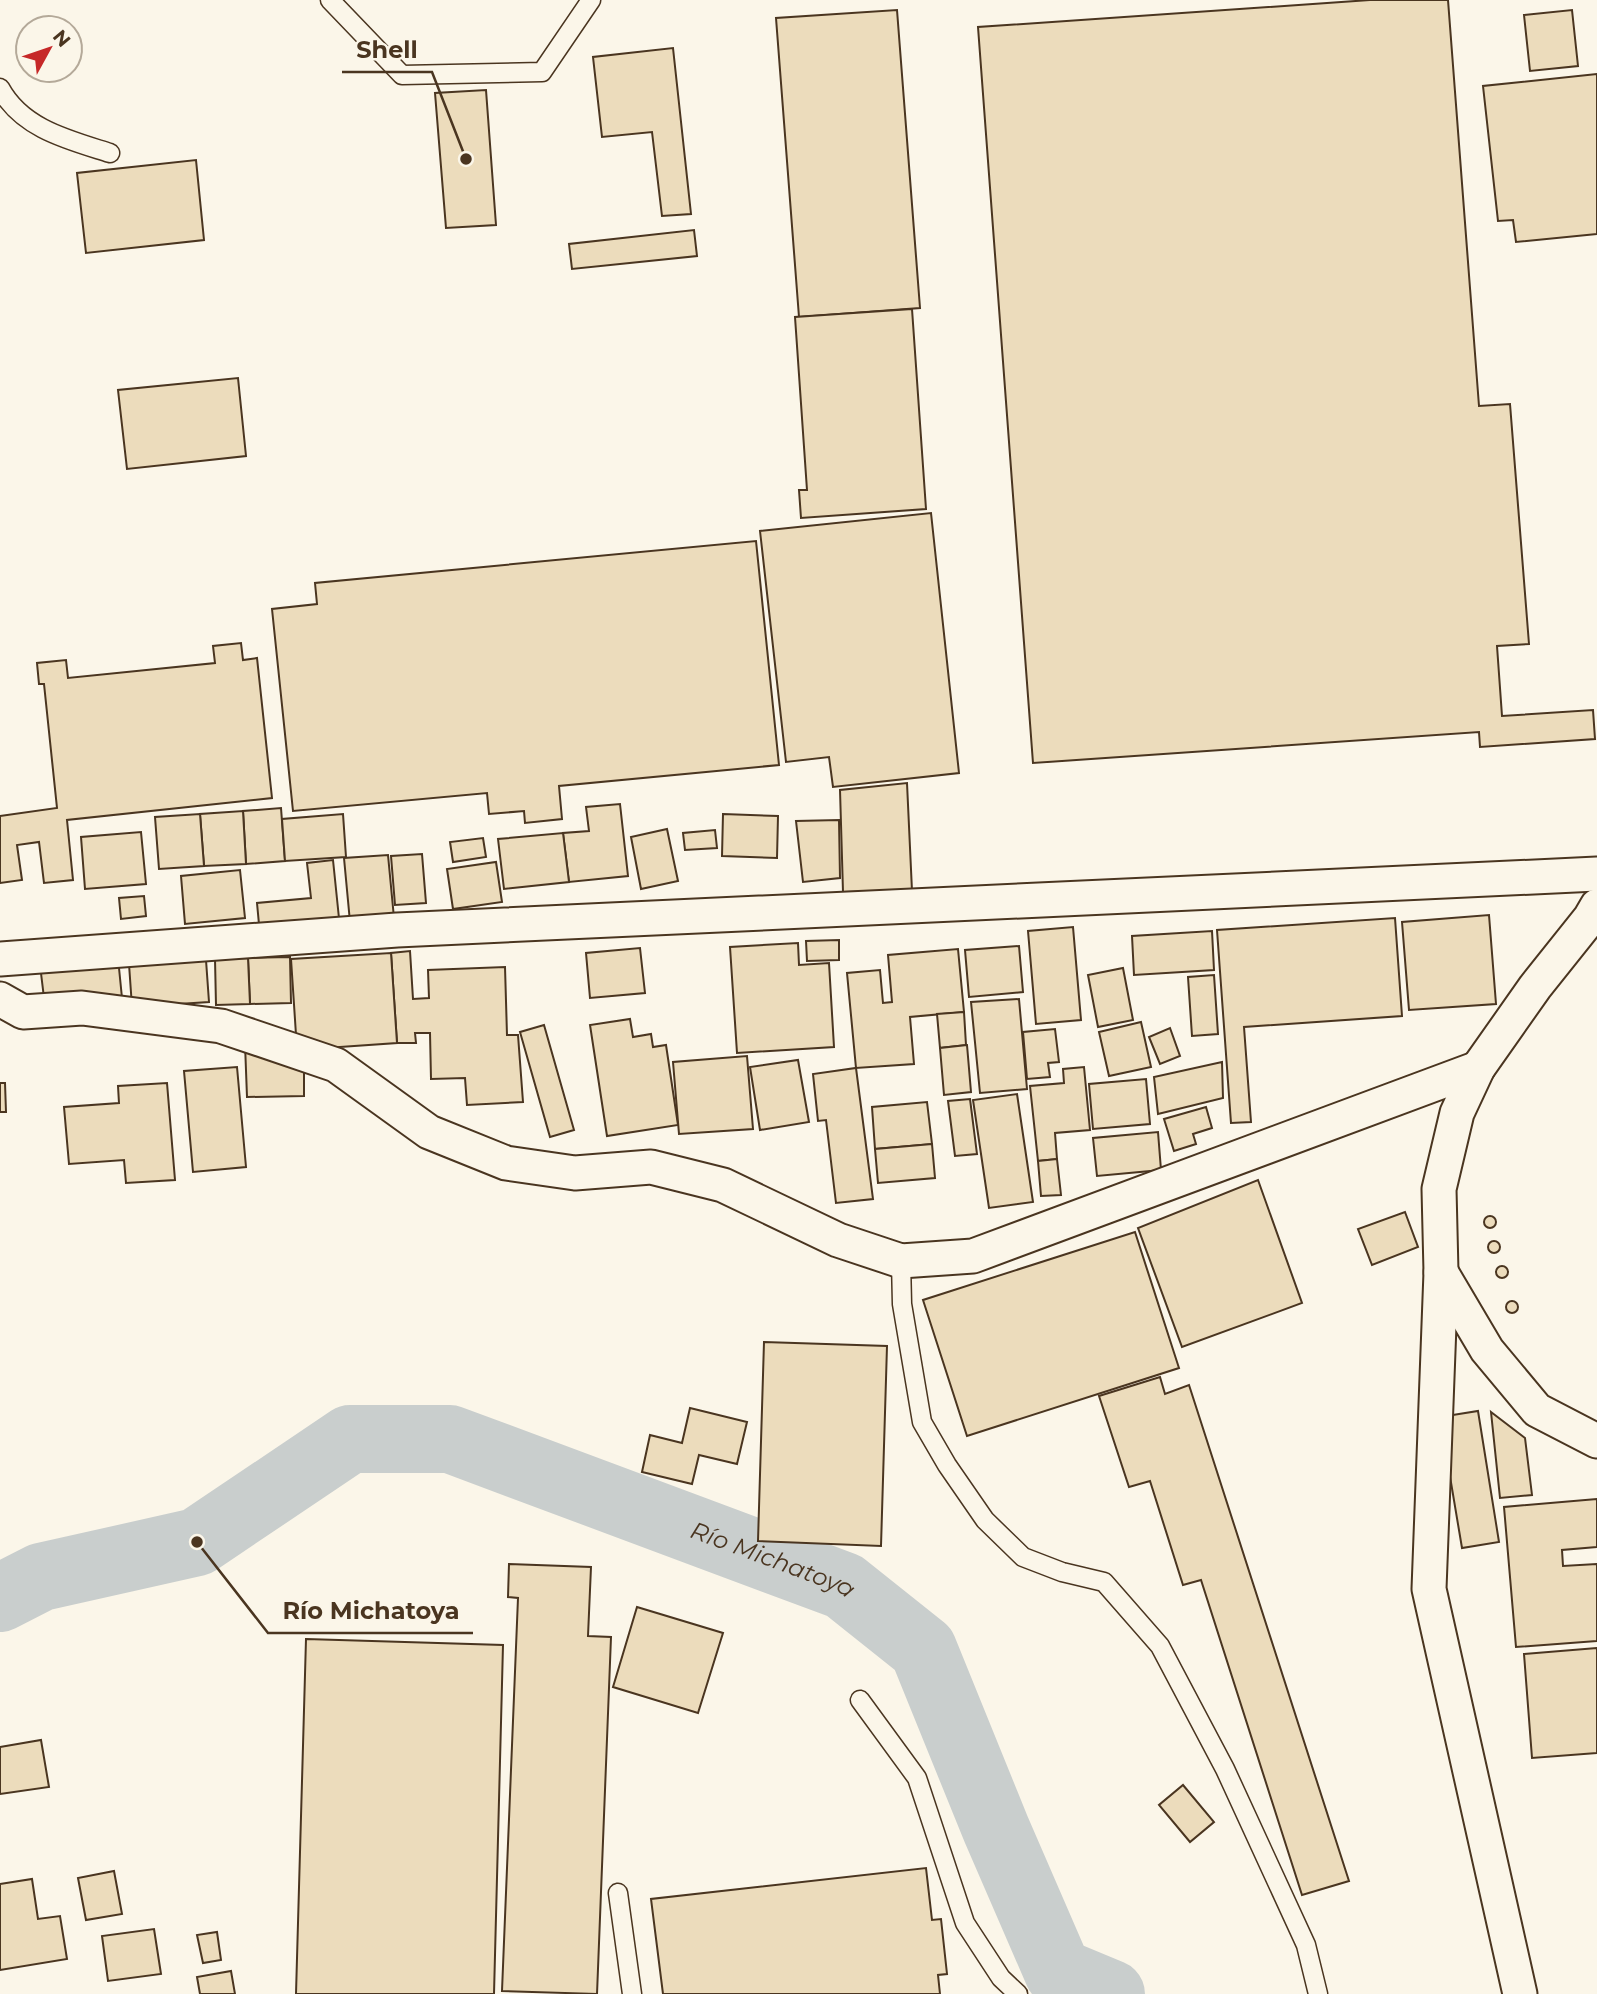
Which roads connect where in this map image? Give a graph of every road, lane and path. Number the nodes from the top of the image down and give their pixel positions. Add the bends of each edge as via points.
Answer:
1 (330, 0) edge
2 (591, 0) edge
3 (0, 88) edge
4 (110, 153) dead end
5 (1597, 874) edge
6 (1597, 906) edge
7 (0, 959) edge
8 (0, 999) edge
9 (1478, 1068) junction
10 (901, 1261) junction
11 (1441, 1272) junction
12 (1597, 1441) edge
13 (860, 1700) dead end
14 (618, 1893) dead end
15 (632, 1994) edge
16 (1017, 1994) edge
17 (1318, 1994) edge
18 (1520, 1994) edge

1 - 2 lane via 402,75 542,72
3 - 4 lane via 35,124 57,137
5 - 7 street via 397,930
6 - 9 street
8 - 10 street via 23,1012 82,1008 221,1026 336,1065 429,1132 506,1163 575,1173 652,1167 723,1185 838,1240
9 - 10 street via 973,1256
9 - 11 street via 1457,1113 1439,1189
10 - 17 lane via 902,1304 922,1422 985,1520 1023,1558 1104,1581 1160,1646 1225,1769 1306,1945
11 - 12 street via 1487,1350 1538,1410
11 - 18 street via 1429,1589
13 - 16 lane via 917,1778 965,1923 1000,1978
14 - 15 lane

